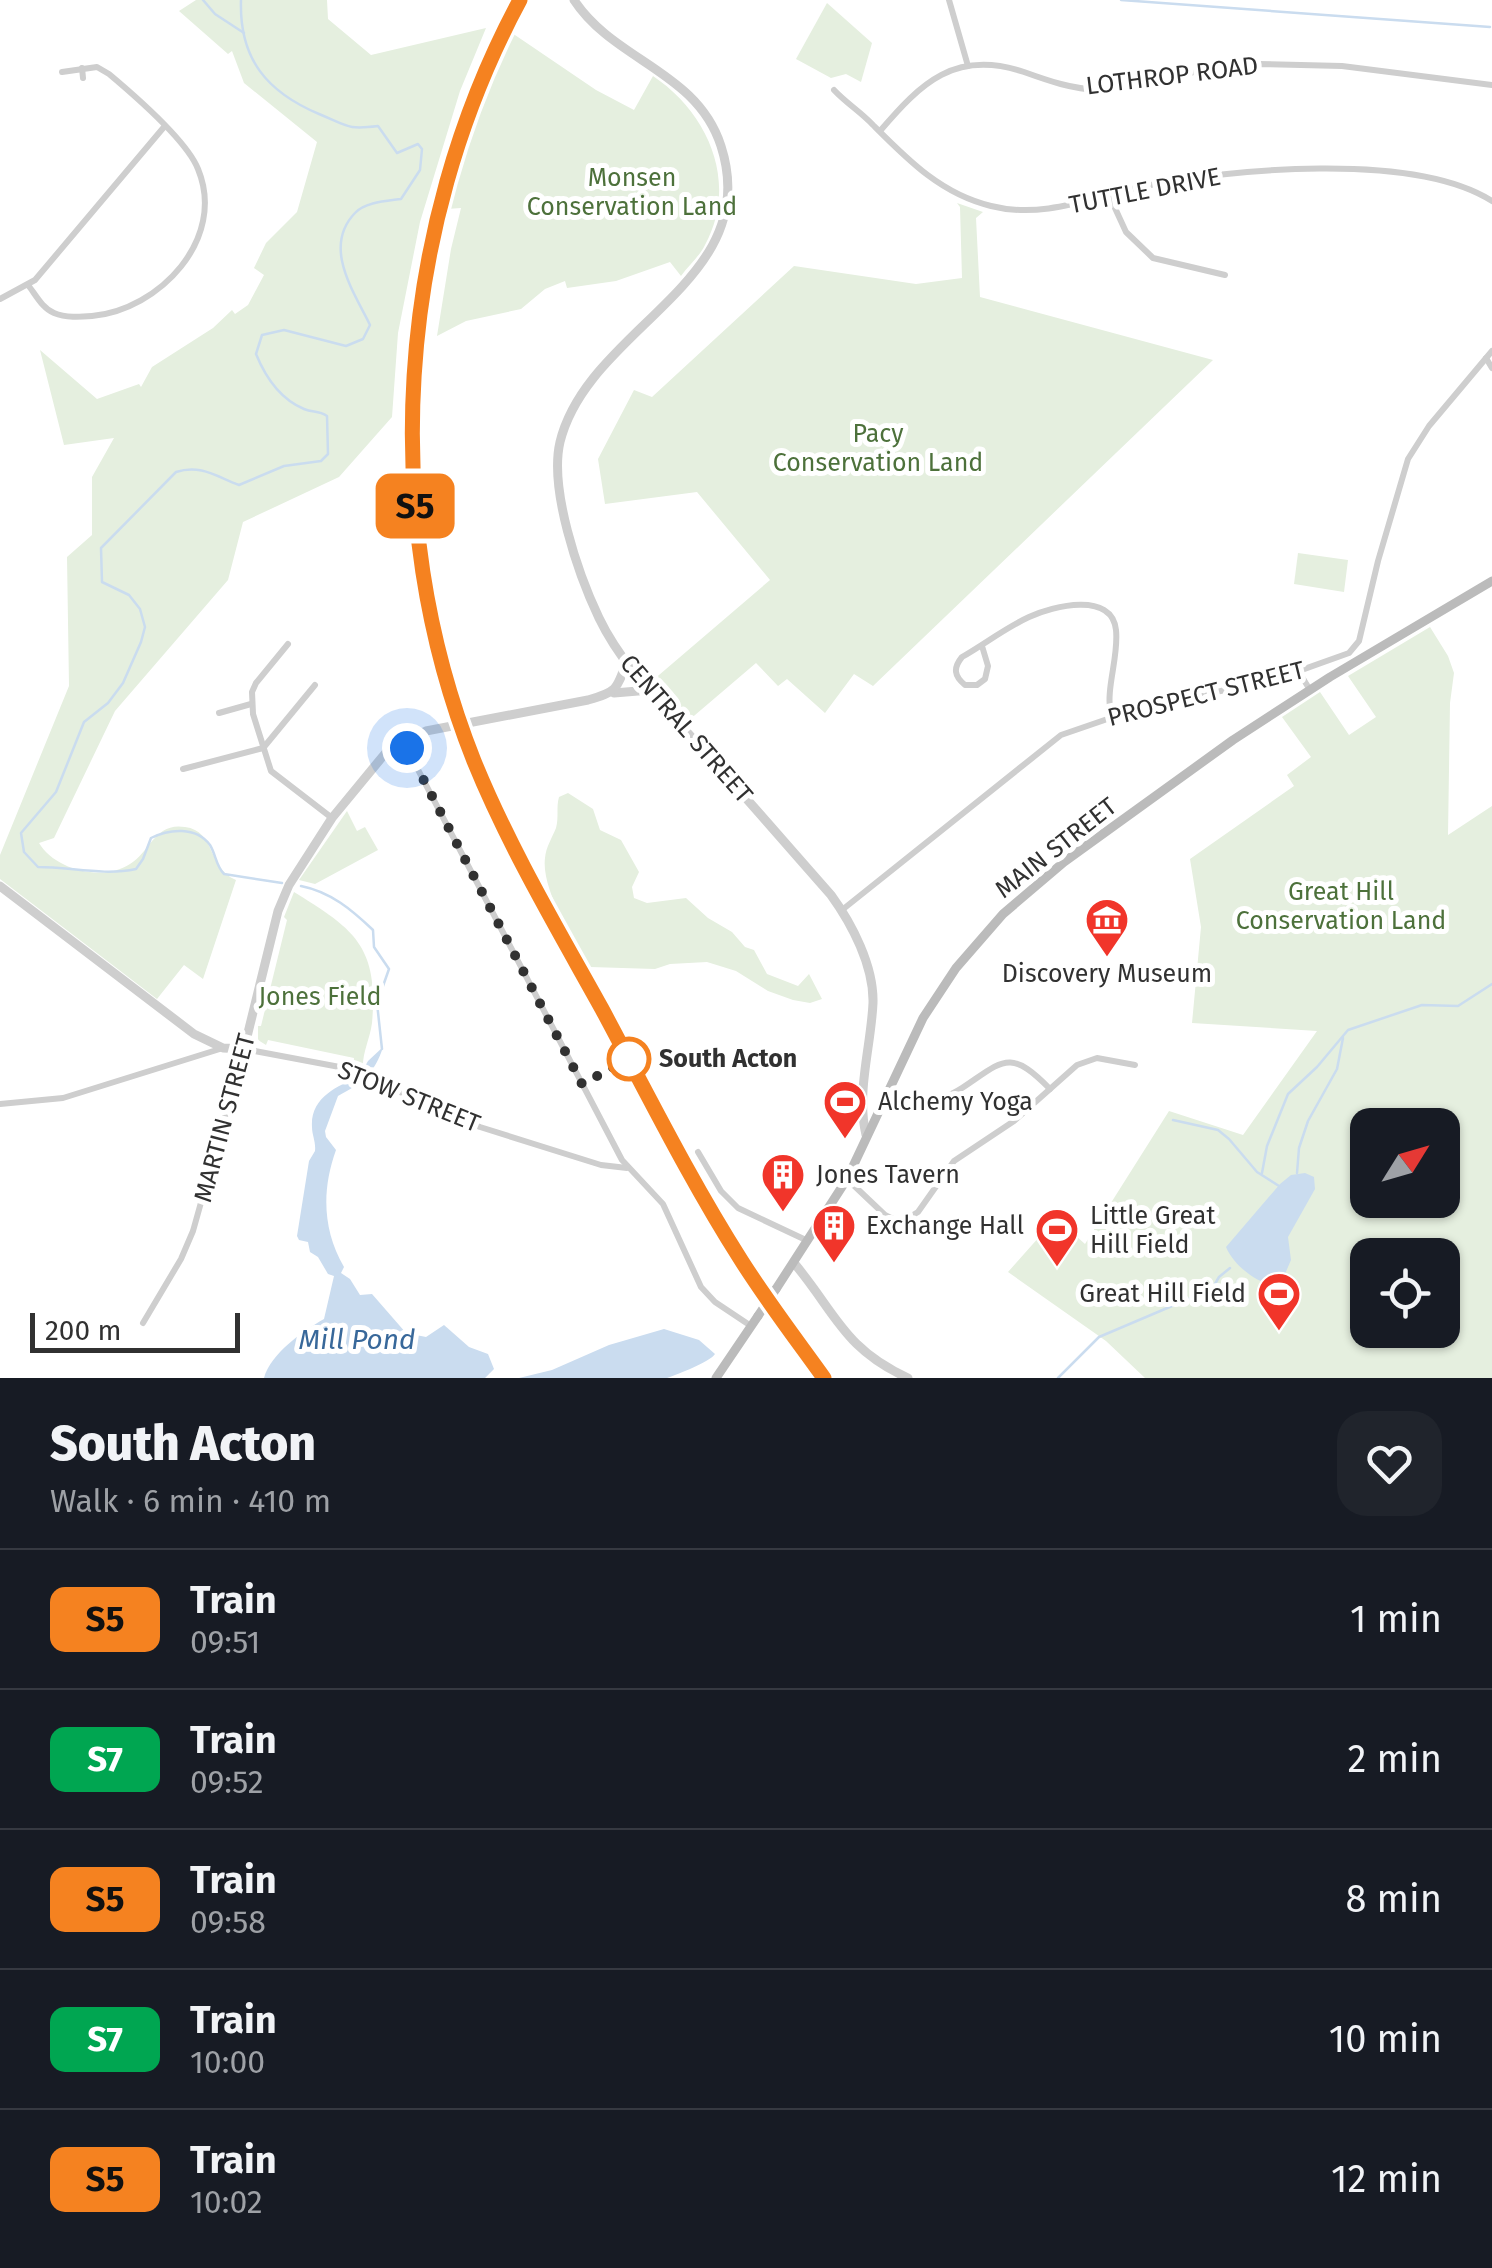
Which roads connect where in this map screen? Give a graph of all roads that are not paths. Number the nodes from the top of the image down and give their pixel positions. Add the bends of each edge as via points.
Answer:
1 (574, 0) edge
2 (948, 0) edge
3 (968, 66) junction
4 (82, 68) junction
5 (62, 72) dead end
6 (83, 78) dead end
7 (1492, 84) edge
8 (834, 90) dead end
9 (164, 128) junction
10 (880, 132) junction
11 (1109, 195) junction
12 (1492, 201) edge
13 (1224, 275) dead end
14 (28, 285) junction
15 (0, 299) edge
16 (1492, 350) edge
17 (1486, 358) junction
18 (1492, 368) edge
19 (1492, 580) edge
20 (288, 644) dead end
21 (1357, 644) junction
22 (982, 646) junction
23 (1366, 656) junction
24 (626, 663) junction
25 (1299, 672) junction
26 (315, 685) dead end
27 (650, 690) junction
28 (1310, 690) junction
29 (611, 693) junction
30 (251, 704) junction
31 (219, 713) dead end
32 (1111, 716) junction
33 (403, 740) junction
34 (263, 748) junction
35 (183, 769) dead end
36 (332, 818) junction
37 (0, 886) edge
38 (842, 910) junction
39 (223, 1048) junction
40 (244, 1049) junction
41 (1135, 1065) dead end
42 (1050, 1089) junction
43 (0, 1104) edge
44 (925, 1106) dead end
45 (866, 1135) junction
46 (698, 1152) dead end
47 (627, 1168) junction
48 (846, 1179) junction
49 (808, 1242) junction
50 (794, 1263) junction
51 (144, 1323) dead end
52 (751, 1326) junction
53 (716, 1378) edge
54 (908, 1378) edge

1 - 24 street, CENTRAL STREET via 606,35 694,97 717,134 727,174 722,224 708,256 599,368 560,444 558,482 579,566
2 - 3 street
3 - 7 street, LOTHROP ROAD via 1004,66 1088,90 1258,64 1342,66
3 - 10 street, LOTHROP ROAD via 931,79
4 - 5 street
4 - 6 street
4 - 9 street via 109,74
8 - 10 street, TUTTLE DRIVE
9 - 14 street
9 - 14 street via 197,165 205,199 200,235 169,278 130,308 91,316 54,314
10 - 11 street, TUTTLE DRIVE via 935,182 990,206 1046,210
11 - 12 street, TUTTLE DRIVE via 1199,176 1320,170 1445,180
11 - 13 street via 1126,232 1153,258
14 - 15 street
16 - 17 street
17 - 18 street
17 - 21 street via 1408,458
19 - 23 main road, MAIN STREET
20 - 30 street via 256,683
21 - 23 street
21 - 25 street, PROSPECT STREET via 1332,662
22 - 22 street via 957,664 956,676 965,685 985,679
22 - 32 street via 1034,614 1080,604 1108,611 1117,633
23 - 28 main road, MAIN STREET
24 - 27 street, CENTRAL STREET
24 - 29 street
25 - 28 street
25 - 32 street, PROSPECT STREET
26 - 34 street
27 - 29 street, MARTIN STREET
27 - 38 street, CENTRAL STREET
28 - 45 main road, MAIN STREET via 1064,862 1003,914 923,1018
29 - 33 street, MARTIN STREET
30 - 31 street
30 - 34 street
32 - 38 street, PROSPECT STREET via 1043,746
33 - 36 street, MARTIN STREET
33 - 47 street
34 - 35 street
34 - 36 street via 276,777
36 - 40 street, MARTIN STREET via 278,911
37 - 39 street, STOW STREET
38 - 45 street, CENTRAL STREET via 872,991
39 - 40 street, STOW STREET
39 - 43 street via 63,1098
40 - 47 street, STOW STREET via 358,1072 480,1127 601,1166
40 - 51 street, MARTIN STREET via 193,1231
41 - 42 street via 1088,1059
42 - 44 street via 1026,1067 1006,1062
42 - 48 street via 950,1164 908,1218 885,1215
45 - 48 main road, MAIN STREET
46 - 49 street via 738,1208
47 - 52 street via 667,1210 700,1287
48 - 49 main road, MAIN STREET
49 - 50 main road, MAIN STREET
50 - 52 main road, MAIN STREET, bridge
50 - 54 street via 848,1338
52 - 53 main road, MAIN STREET

